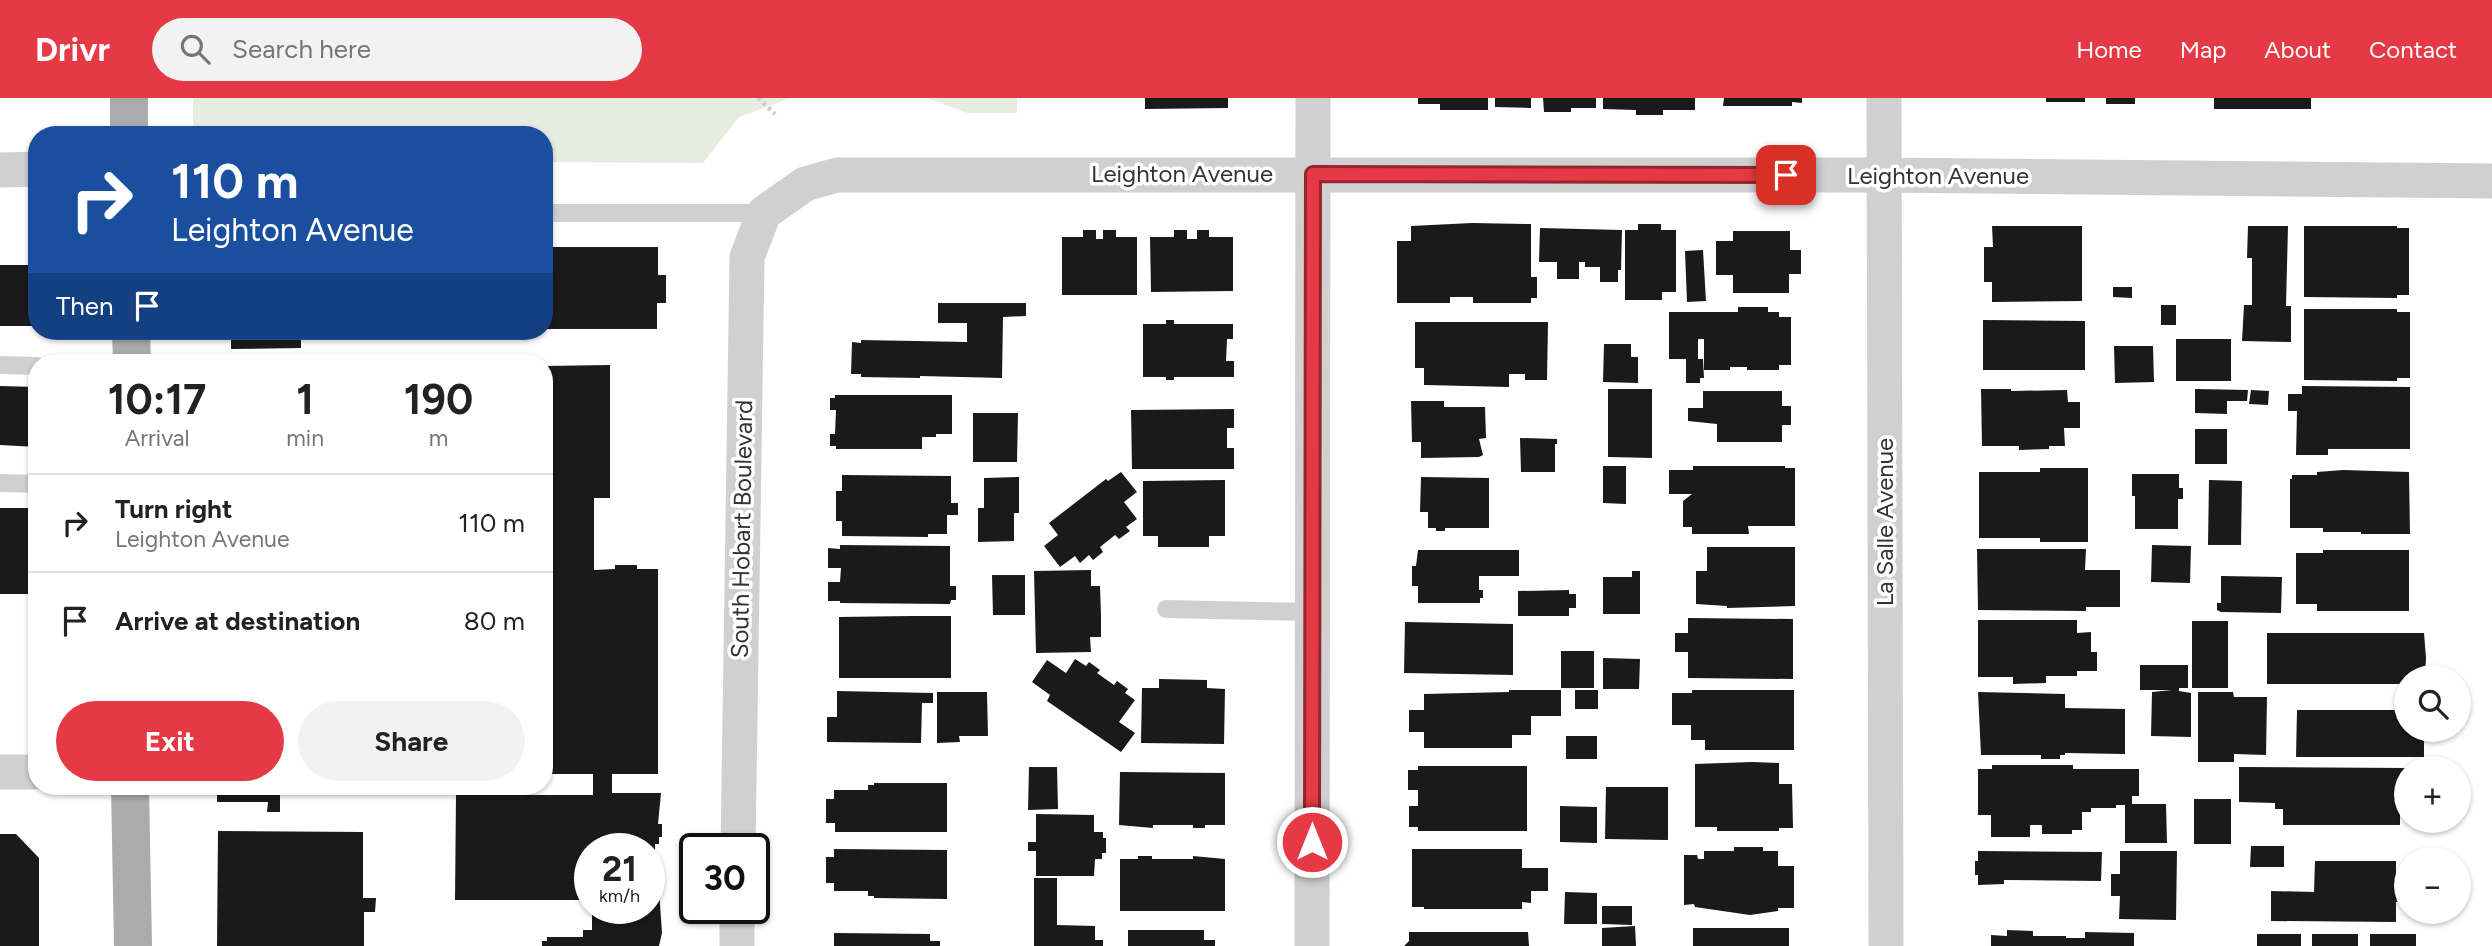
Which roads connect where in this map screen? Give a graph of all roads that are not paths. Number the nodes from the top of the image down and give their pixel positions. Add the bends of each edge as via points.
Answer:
1 (129, 98) edge
2 (1313, 98) edge
3 (1884, 98) edge
4 (129, 126) edge
5 (28, 169) edge
6 (0, 170) edge
7 (1313, 174) junction
8 (1884, 175) junction
9 (2492, 181) edge
10 (553, 213) edge
11 (764, 213) junction
12 (0, 365) edge
13 (28, 366) edge
14 (0, 483) edge
15 (28, 484) edge
16 (1167, 609) dead end
17 (1312, 612) junction
18 (0, 772) edge
19 (28, 772) edge
20 (130, 795) edge
21 (738, 833) edge
22 (737, 924) edge
23 (132, 946) edge
24 (737, 946) edge
25 (1311, 946) edge
26 (1886, 946) edge

1 - 4 main road
2 - 7 street
3 - 8 street, La Salle Avenue
5 - 6 street
7 - 8 street, Leighton Avenue
7 - 11 street, Leighton Avenue via 837,175 805,184
7 - 17 street
8 - 9 street, Leighton Avenue
8 - 26 street, La Salle Avenue
10 - 11 lane
11 - 21 street, South Hobart Boulevard via 747,257
12 - 13 lane
14 - 15 lane
16 - 17 lane
17 - 25 street
18 - 19 street
20 - 23 main road
22 - 24 street

